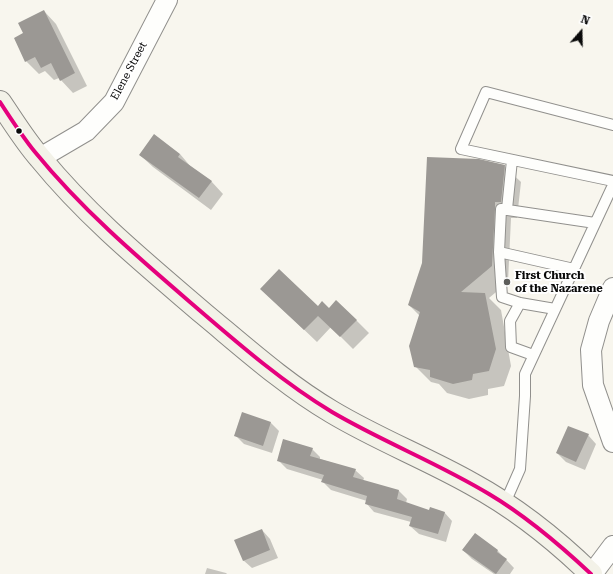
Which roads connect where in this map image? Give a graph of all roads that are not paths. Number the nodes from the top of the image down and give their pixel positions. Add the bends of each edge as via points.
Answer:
1 (166, 0) edge
2 (0, 102) edge
3 (613, 125) edge
4 (40, 158) junction
5 (512, 160) junction
6 (613, 181) edge
7 (613, 184) edge
8 (507, 209) junction
9 (595, 222) junction
10 (499, 252) junction
11 (574, 269) junction
12 (613, 288) edge
13 (520, 303) junction
14 (555, 309) junction
15 (534, 355) junction
16 (613, 442) edge
17 (505, 503) junction
18 (612, 549) edge
19 (591, 574) edge

1 - 4 street, Elene Street via 114,102 86,131
2 - 4 main road
3 - 5 lane via 486,92 461,149
4 - 17 main road via 115,236 278,375 330,412 471,483
5 - 6 lane
5 - 8 lane
7 - 9 lane
8 - 9 lane
8 - 10 lane via 501,209
9 - 11 lane
10 - 11 lane
10 - 13 lane via 502,297
11 - 14 lane
12 - 16 street via 599,321 591,350 594,385
13 - 14 lane
13 - 15 lane via 510,321 510,347
14 - 15 lane
15 - 17 lane via 525,374 526,396 520,469
17 - 19 main road via 542,530
18 - 19 street

